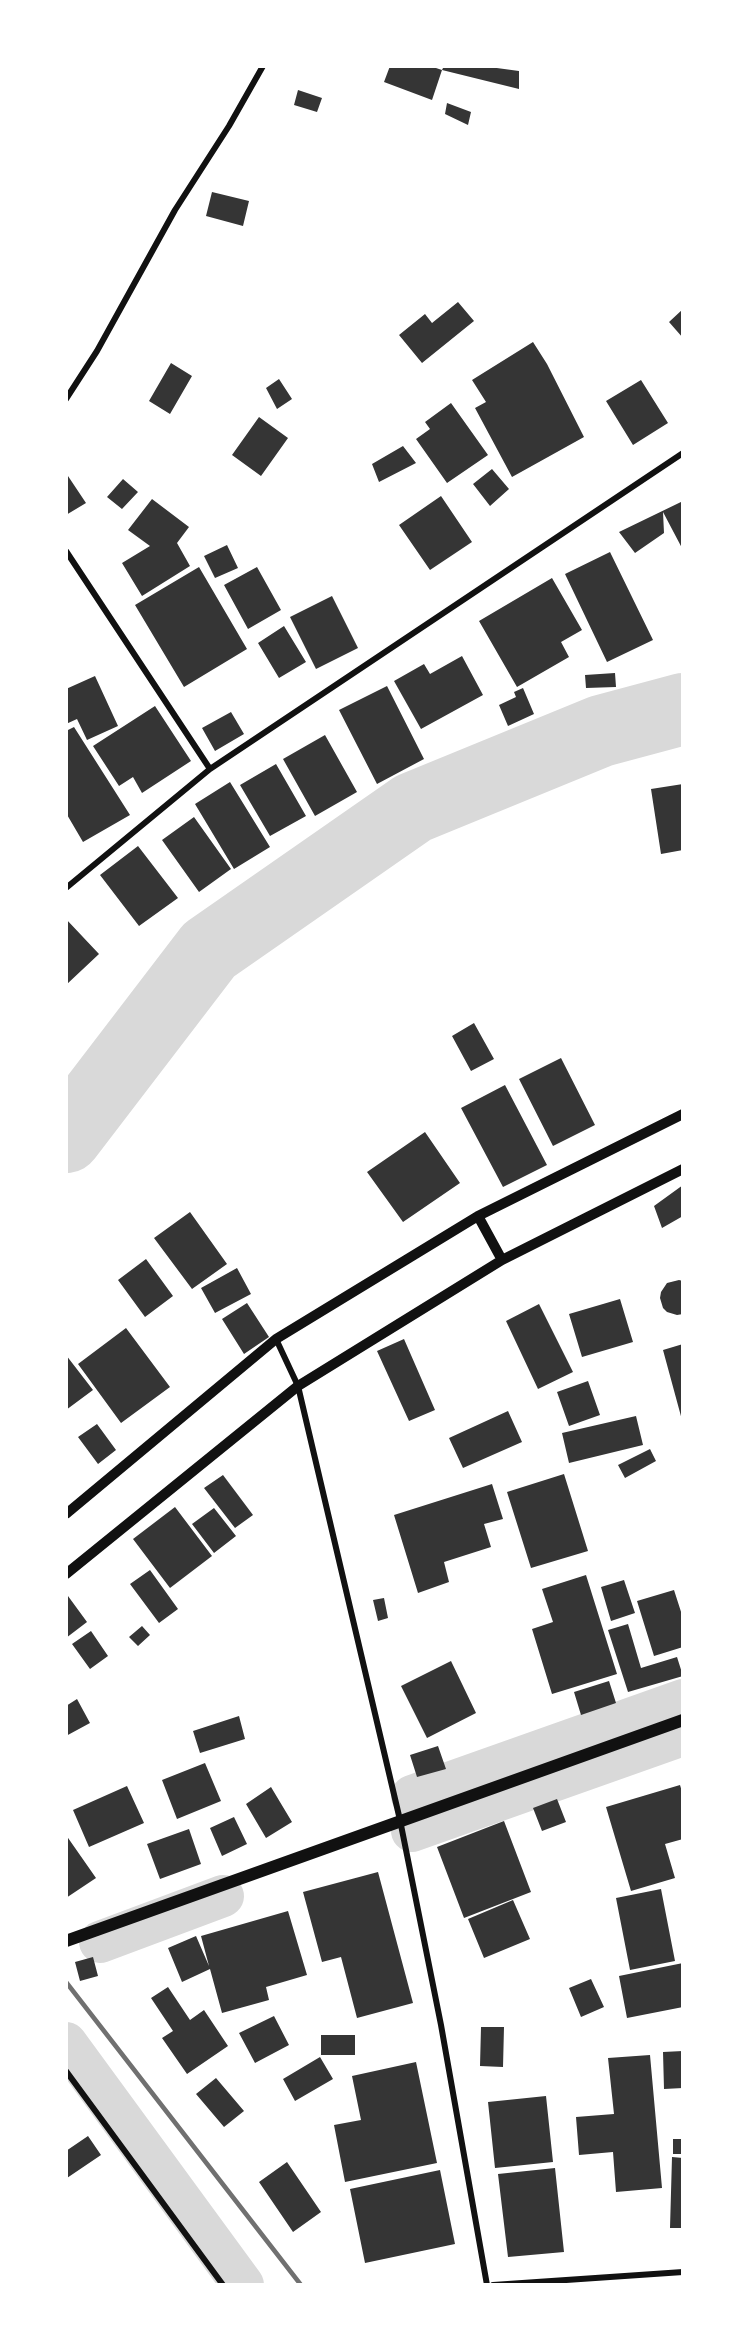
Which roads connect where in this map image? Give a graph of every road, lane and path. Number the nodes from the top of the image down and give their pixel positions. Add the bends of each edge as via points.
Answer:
1 (263, 66) edge
2 (66, 399) edge
3 (683, 453) edge
4 (66, 551) edge
5 (210, 769) junction
6 (66, 888) edge
7 (683, 1114) edge
8 (683, 1169) edge
9 (478, 1216) junction
10 (502, 1260) junction
11 (276, 1339) junction
12 (298, 1386) junction
13 (66, 1514) edge
14 (66, 1574) edge
15 (683, 1720) edge
16 (400, 1820) junction
17 (66, 1941) edge
18 (66, 2071) edge
19 (683, 2272) edge
20 (223, 2285) edge
21 (487, 2285) edge
22 (493, 2285) edge

1 - 2 street
3 - 5 street
4 - 5 street
5 - 6 street
7 - 9 street
8 - 10 street
9 - 10 street
9 - 11 street
10 - 12 street
11 - 12 street
11 - 13 street
12 - 14 street
12 - 16 street
15 - 16 main road
16 - 17 main road
16 - 21 street
18 - 20 street
19 - 22 street

